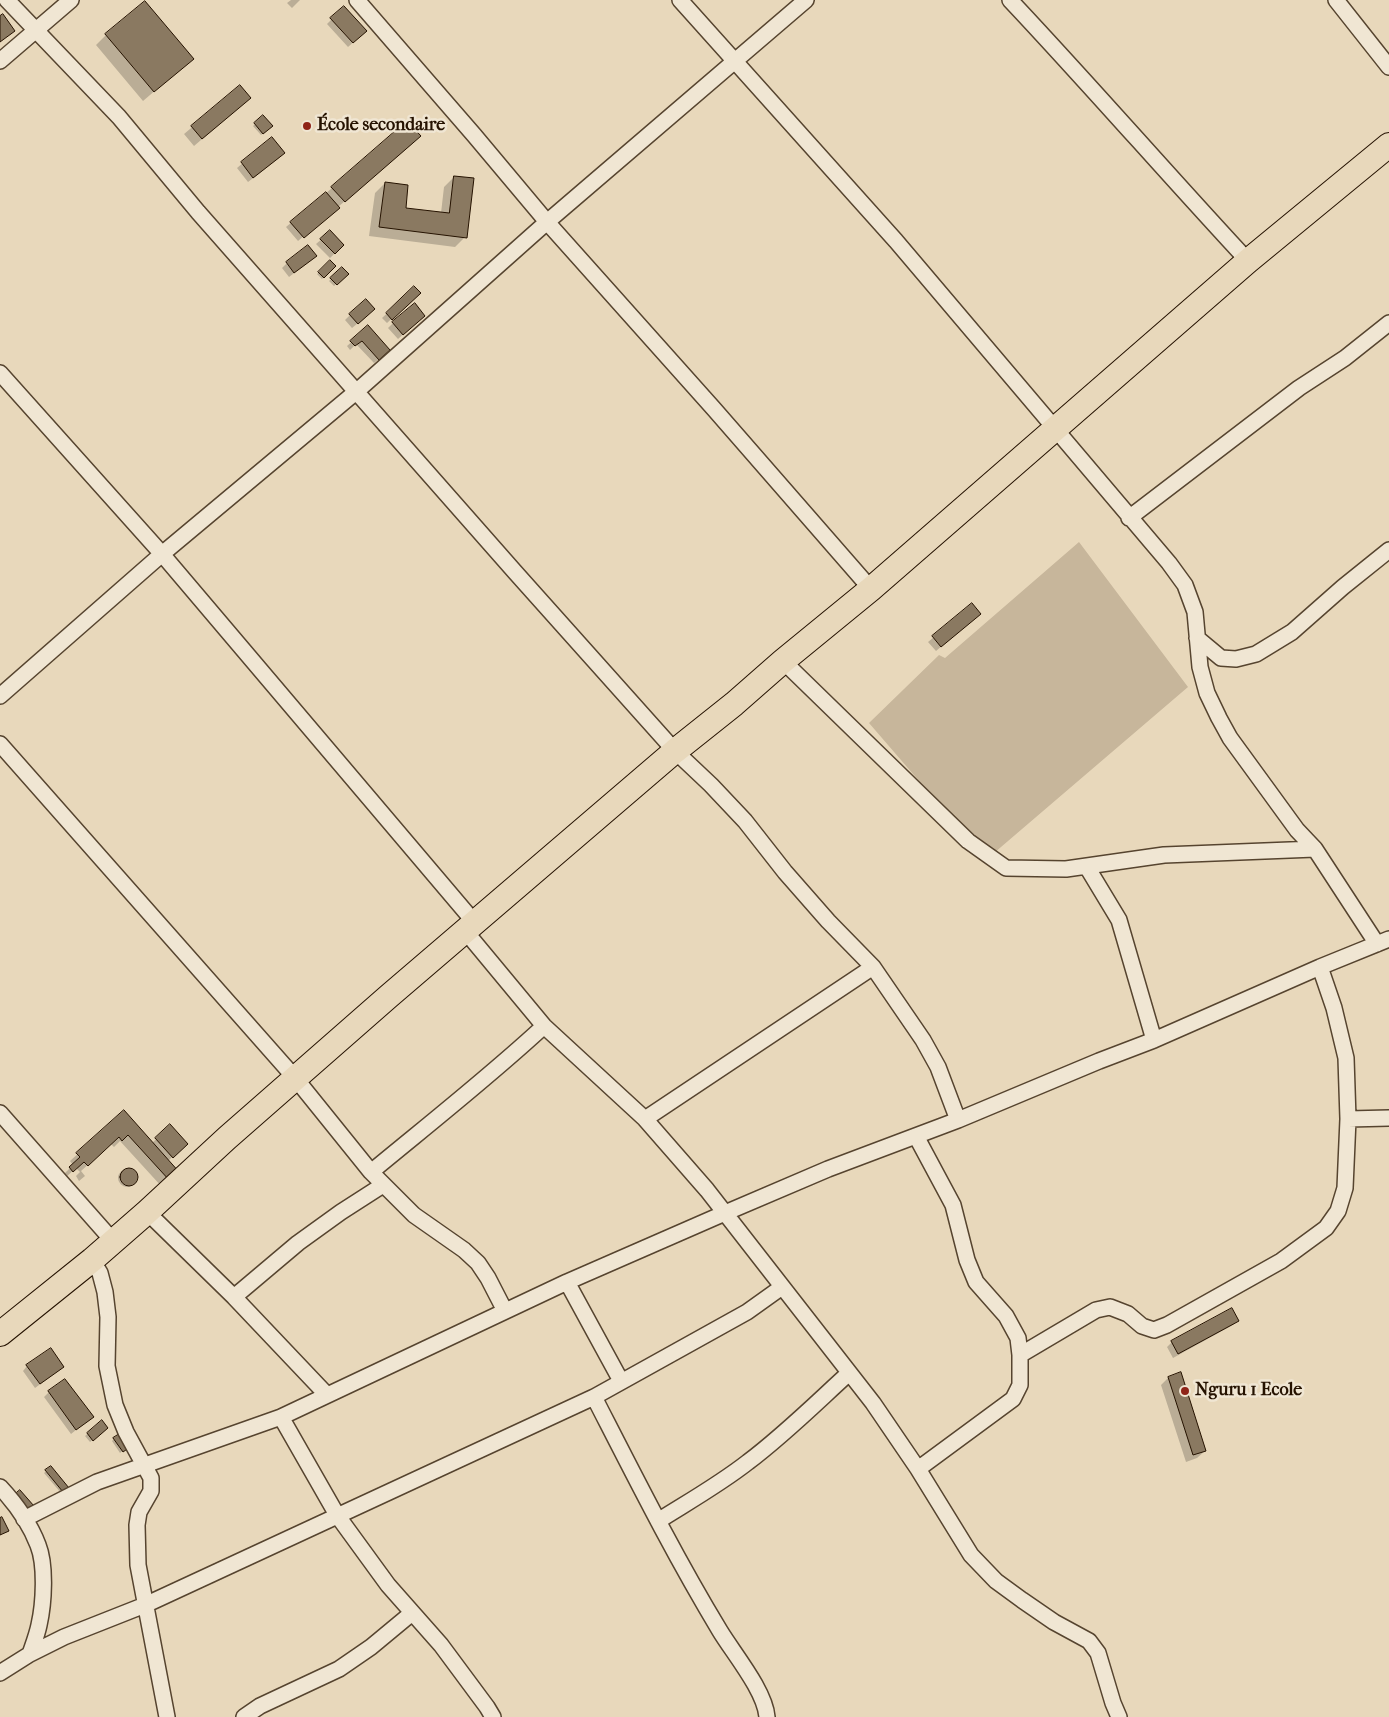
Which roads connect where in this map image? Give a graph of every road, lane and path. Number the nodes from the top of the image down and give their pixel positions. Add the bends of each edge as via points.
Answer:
1 (8, 0) edge
2 (71, 0) edge
3 (357, 0) edge
4 (680, 0) edge
5 (806, 0) edge
6 (1010, 0) edge
7 (1336, 0) edge
8 (36, 31) junction
9 (733, 61) junction
10 (0, 62) edge
11 (1389, 67) edge
12 (1389, 145) edge
13 (547, 222) junction
14 (1248, 262) junction
15 (1389, 324) edge
16 (0, 373) edge
17 (357, 391) junction
18 (1056, 428) junction
19 (1129, 518) junction
20 (1389, 550) edge
21 (162, 554) junction
22 (871, 589) junction
23 (1197, 638) junction
24 (783, 661) junction
25 (0, 696) edge
26 (0, 744) edge
27 (675, 751) junction
28 (1315, 849) junction
29 (1087, 867) junction
30 (470, 927) junction
31 (1383, 942) edge
32 (872, 967) junction
33 (1320, 967) junction
34 (544, 1026) junction
35 (1154, 1040) junction
36 (296, 1079) junction
37 (0, 1113) edge
38 (1389, 1118) edge
39 (645, 1119) junction
40 (1348, 1119) junction
41 (958, 1120) junction
42 (916, 1136) junction
43 (371, 1172) junction
44 (383, 1185) junction
45 (147, 1212) junction
46 (724, 1213) junction
47 (113, 1241) junction
48 (92, 1260) junction
49 (567, 1282) junction
50 (782, 1287) junction
51 (234, 1297) junction
52 (505, 1311) junction
53 (0, 1334) edge
54 (1020, 1355) junction
55 (849, 1373) junction
56 (621, 1381) junction
57 (327, 1395) junction
58 (594, 1397) junction
59 (281, 1417) junction
60 (145, 1466) junction
61 (918, 1469) junction
62 (3, 1495) edge
63 (337, 1516) junction
64 (24, 1519) junction
65 (658, 1521) junction
66 (145, 1605) junction
67 (412, 1613) junction
68 (30, 1654) junction
69 (0, 1672) edge
70 (167, 1717) edge
71 (244, 1717) edge
72 (493, 1717) edge
73 (767, 1717) edge
74 (1119, 1717) edge

1 - 8 street
2 - 8 street
3 - 13 street
4 - 9 street
5 - 9 street
6 - 14 street
7 - 11 street
8 - 10 street
8 - 17 street via 118,117
9 - 13 street
9 - 18 street via 896,241
12 - 14 main road
13 - 17 street
13 - 22 street
14 - 18 main road
15 - 19 street via 1298,388
16 - 21 street
17 - 21 street
17 - 27 street
18 - 19 street
18 - 22 main road
19 - 23 street via 1185,585 1195,612
20 - 23 street via 1292,632 1256,654 1236,660 1221,658
21 - 25 street
21 - 30 street
22 - 24 main road
23 - 28 street via 1207,693 1230,738
24 - 27 main road
24 - 29 street via 968,841 1006,868
26 - 36 street
27 - 30 main road
27 - 32 street via 745,821 785,872
28 - 29 street via 1164,855
28 - 31 street
29 - 35 street via 1119,920
30 - 34 street
30 - 36 main road
31 - 33 street
32 - 39 street
32 - 41 street via 923,1040 938,1067
33 - 35 street
33 - 40 street via 1346,1058
34 - 39 street
34 - 43 street
35 - 41 street
36 - 43 street
36 - 45 main road
37 - 47 street
38 - 40 street
39 - 46 street
40 - 54 street via 1345,1188 1338,1211 1326,1228 1281,1261 1160,1328 1154,1330 1142,1326 1128,1314 1110,1307 1096,1310
41 - 42 street
42 - 46 street
42 - 54 street via 953,1205 976,1282 1013,1327
43 - 44 street
44 - 51 street via 298,1243
44 - 52 street via 414,1215 478,1263
45 - 47 main road
45 - 51 street
46 - 49 street
46 - 50 street
47 - 48 main road
48 - 53 main road
48 - 60 street via 100,1273 105,1292 108,1317 106,1366 115,1405
49 - 52 street
49 - 56 street
50 - 55 street
50 - 56 street via 747,1312
51 - 57 street
52 - 57 street
54 - 61 street via 1020,1385 1013,1399
55 - 61 street
55 - 65 street via 749,1462
56 - 58 street
57 - 59 street
58 - 63 street
58 - 65 street
59 - 60 street
59 - 63 street
60 - 64 street via 97,1482
60 - 66 street via 151,1478 151,1491 139,1512 137,1525 138,1565
61 - 74 street via 971,1554 996,1581 1054,1622 1088,1641 1098,1653
62 - 64 street
63 - 66 street
63 - 67 street
64 - 68 street via 39,1546 42,1565 42,1603
65 - 73 street via 760,1694
66 - 68 street
66 - 70 street
67 - 71 street via 339,1669 260,1706
67 - 72 street via 441,1645
68 - 69 street

